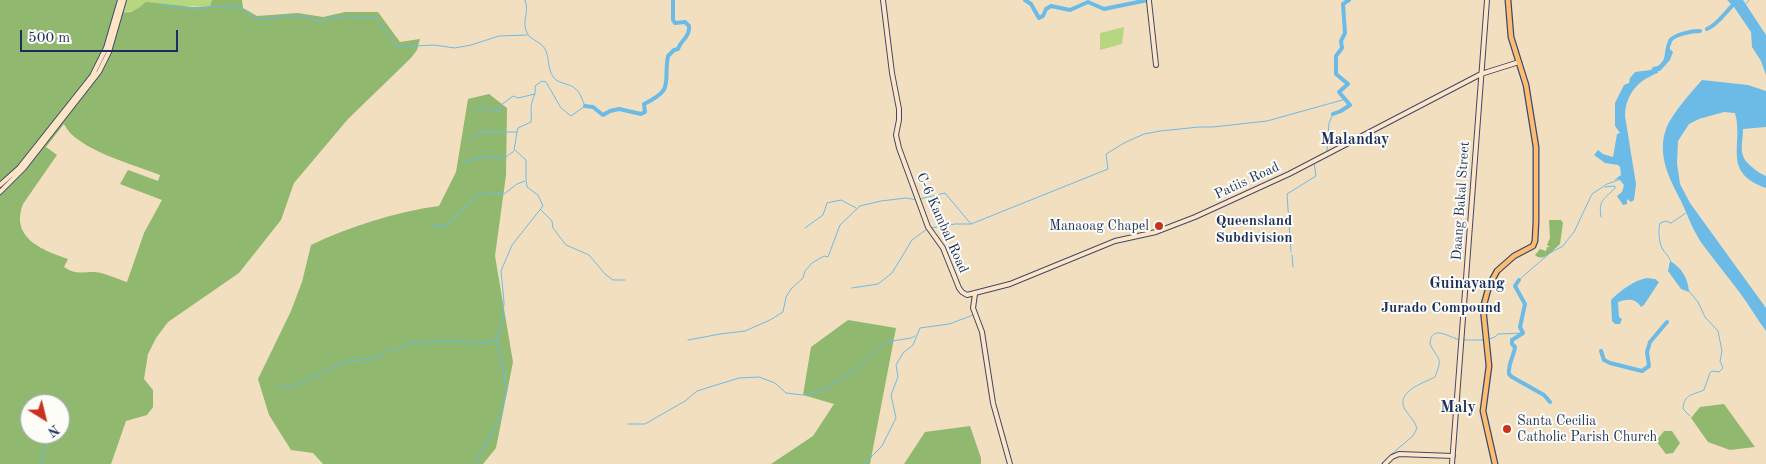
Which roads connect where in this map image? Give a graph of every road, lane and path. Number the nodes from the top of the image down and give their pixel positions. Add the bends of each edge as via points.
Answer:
1 (120, 0) edge
2 (124, 0) edge
3 (883, 0) edge
4 (1488, 0) edge
5 (1508, 0) edge
6 (1149, 1) edge
7 (114, 27) junction
8 (1518, 62) junction
9 (1156, 66) dead end
10 (1481, 74) junction
11 (11, 178) junction
12 (0, 185) edge
13 (0, 192) edge
14 (975, 294) junction
15 (1453, 456) junction
16 (1010, 464) edge
17 (1385, 464) edge
18 (1452, 464) edge
19 (1495, 464) edge

1 - 7 street
2 - 7 street
3 - 14 street, C-6 Kambal Road via 899,109 896,140 929,228 943,248 960,290 967,295
4 - 10 street, Daang Bakal Street
5 - 8 main road via 1511,37
6 - 9 street
7 - 11 street via 106,58 96,78 24,168
8 - 10 street, Patiis Road
8 - 19 main road via 1527,89 1536,147 1535,241 1530,248 1504,264 1490,282 1483,308 1488,366 1483,411
10 - 14 street, Patiis Road via 1289,174 1195,217 1156,232 1115,240 1010,284
10 - 15 street, Daang Bakal Street
11 - 12 street
11 - 13 street
14 - 16 street via 972,308 982,332 993,403
15 - 17 street via 1399,454
15 - 18 street, Daang Bakal Street

